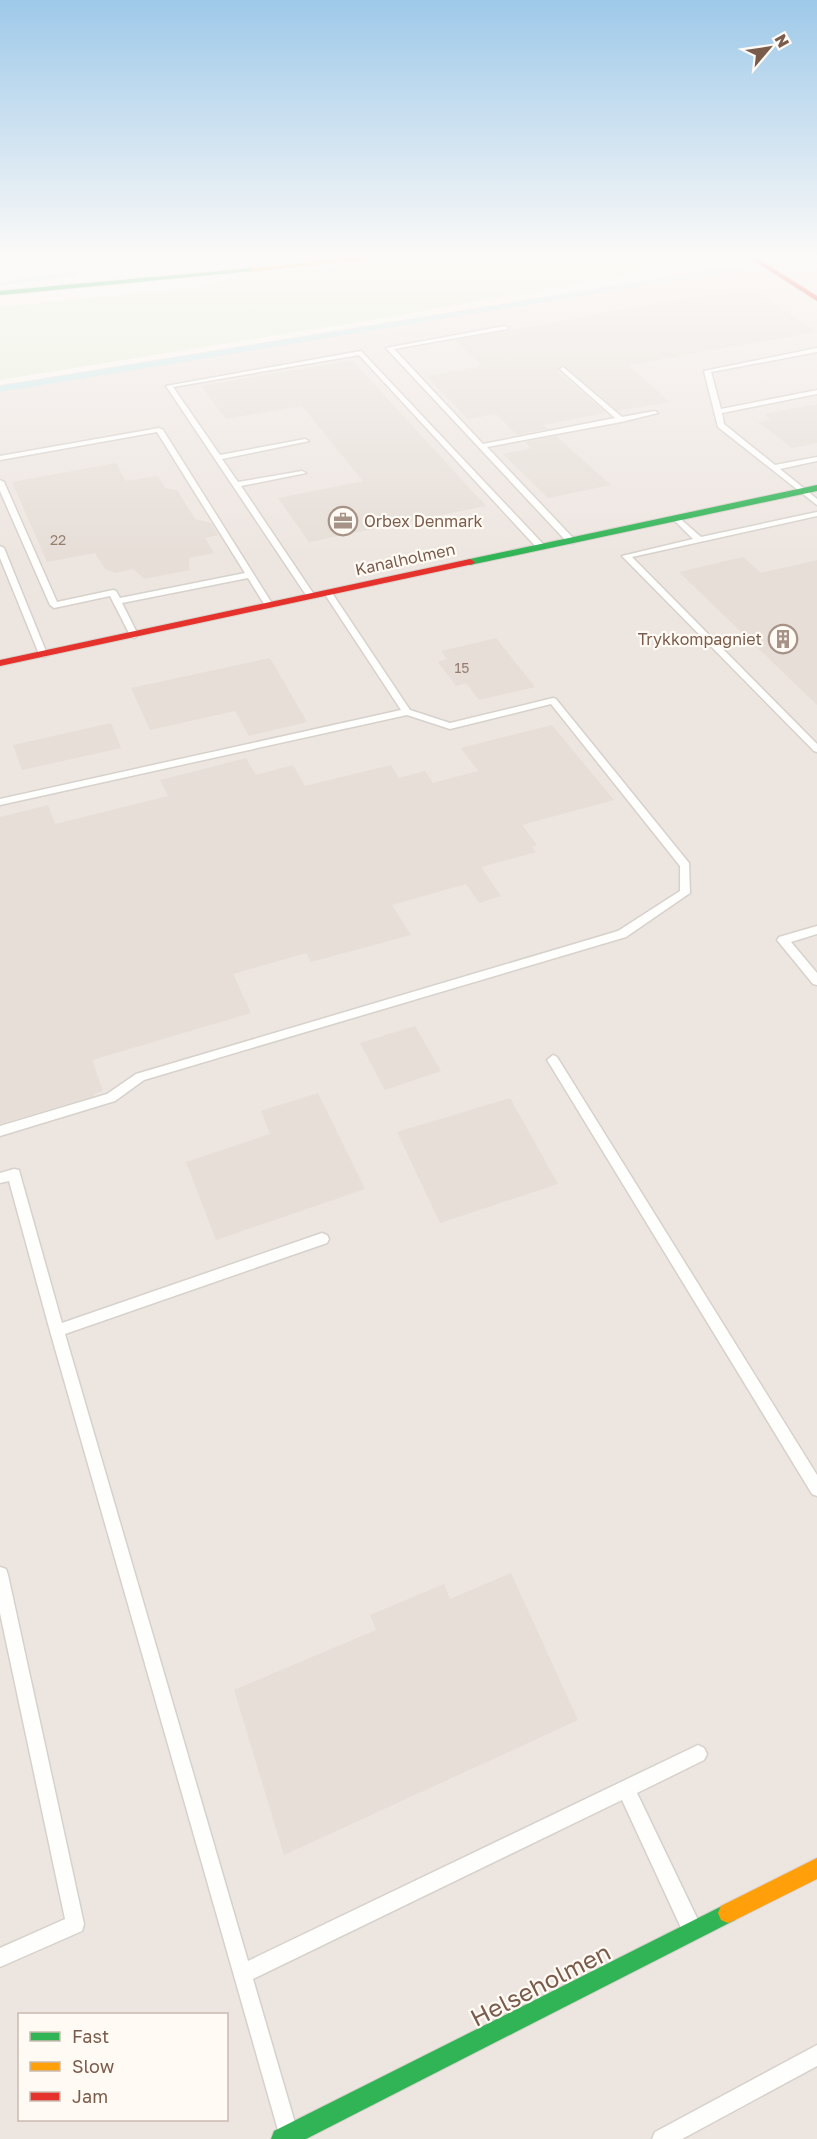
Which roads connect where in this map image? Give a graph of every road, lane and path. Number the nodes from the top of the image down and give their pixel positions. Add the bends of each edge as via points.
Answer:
1 (339, 357) edge
2 (365, 357) edge
3 (397, 357) edge
4 (781, 357) edge
5 (563, 369) dead end
6 (817, 392) edge
7 (718, 412) junction
8 (655, 413) dead end
9 (621, 420) junction
10 (305, 441) dead end
11 (482, 446) junction
12 (0, 458) edge
13 (217, 458) junction
14 (817, 459) edge
15 (774, 468) junction
16 (302, 473) dead end
17 (0, 482) edge
18 (236, 485) junction
19 (817, 488) edge
20 (803, 491) junction
21 (817, 503) edge
22 (817, 514) edge
23 (677, 518) junction
24 (699, 540) junction
25 (571, 541) junction
26 (541, 547) junction
27 (0, 548) edge
28 (250, 575) junction
29 (328, 593) junction
30 (311, 596) junction
31 (117, 601) junction
32 (269, 605) junction
33 (134, 635) junction
34 (43, 654) junction
35 (0, 663) edge
36 (407, 712) junction
37 (817, 749) edge
38 (0, 802) edge
39 (817, 930) edge
40 (817, 981) edge
41 (553, 1060) dead end
42 (0, 1131) edge
43 (0, 1178) edge
44 (322, 1239) dead end
45 (57, 1331) junction
46 (817, 1489) edge
47 (0, 1575) edge
48 (698, 1754) dead end
49 (626, 1789) junction
50 (817, 1868) edge
51 (693, 1931) junction
52 (0, 1958) edge
53 (243, 1974) junction
54 (817, 2055) edge
55 (286, 2137) edge
56 (662, 2139) edge

1 - 13 lane via 168,386
2 - 26 lane
3 - 11 lane
4 - 7 lane via 707,371
5 - 9 lane
6 - 7 lane
7 - 15 lane via 721,425
8 - 9 lane
9 - 11 lane
10 - 13 lane
11 - 25 lane
12 - 28 lane via 159,430
13 - 18 lane
14 - 15 lane
15 - 20 lane
16 - 18 lane
17 - 31 lane via 54,606 113,593
18 - 30 lane
19 - 20 street, Kanalholmen
20 - 21 lane
20 - 23 street, Kanalholmen
22 - 24 lane
23 - 24 lane
23 - 25 street, Kanalholmen
24 - 37 lane via 626,556
25 - 26 street, Kanalholmen
26 - 29 street, Kanalholmen
27 - 34 lane
28 - 31 lane
28 - 32 lane
29 - 30 street, Kanalholmen
29 - 36 lane
30 - 32 street, Kanalholmen
31 - 33 lane
32 - 33 street, Kanalholmen
33 - 34 street, Kanalholmen
34 - 35 street, Kanalholmen
36 - 38 lane
36 - 42 lane via 450,726 553,701 685,865 685,893 622,934 140,1077 111,1098
39 - 40 lane via 783,940
41 - 46 lane
43 - 45 lane via 14,1174
44 - 45 lane
45 - 53 lane
47 - 52 lane via 75,1924
48 - 49 lane
49 - 51 lane
49 - 53 lane
50 - 51 street, Helseholmen
51 - 55 street, Helseholmen
53 - 55 lane
54 - 56 lane

